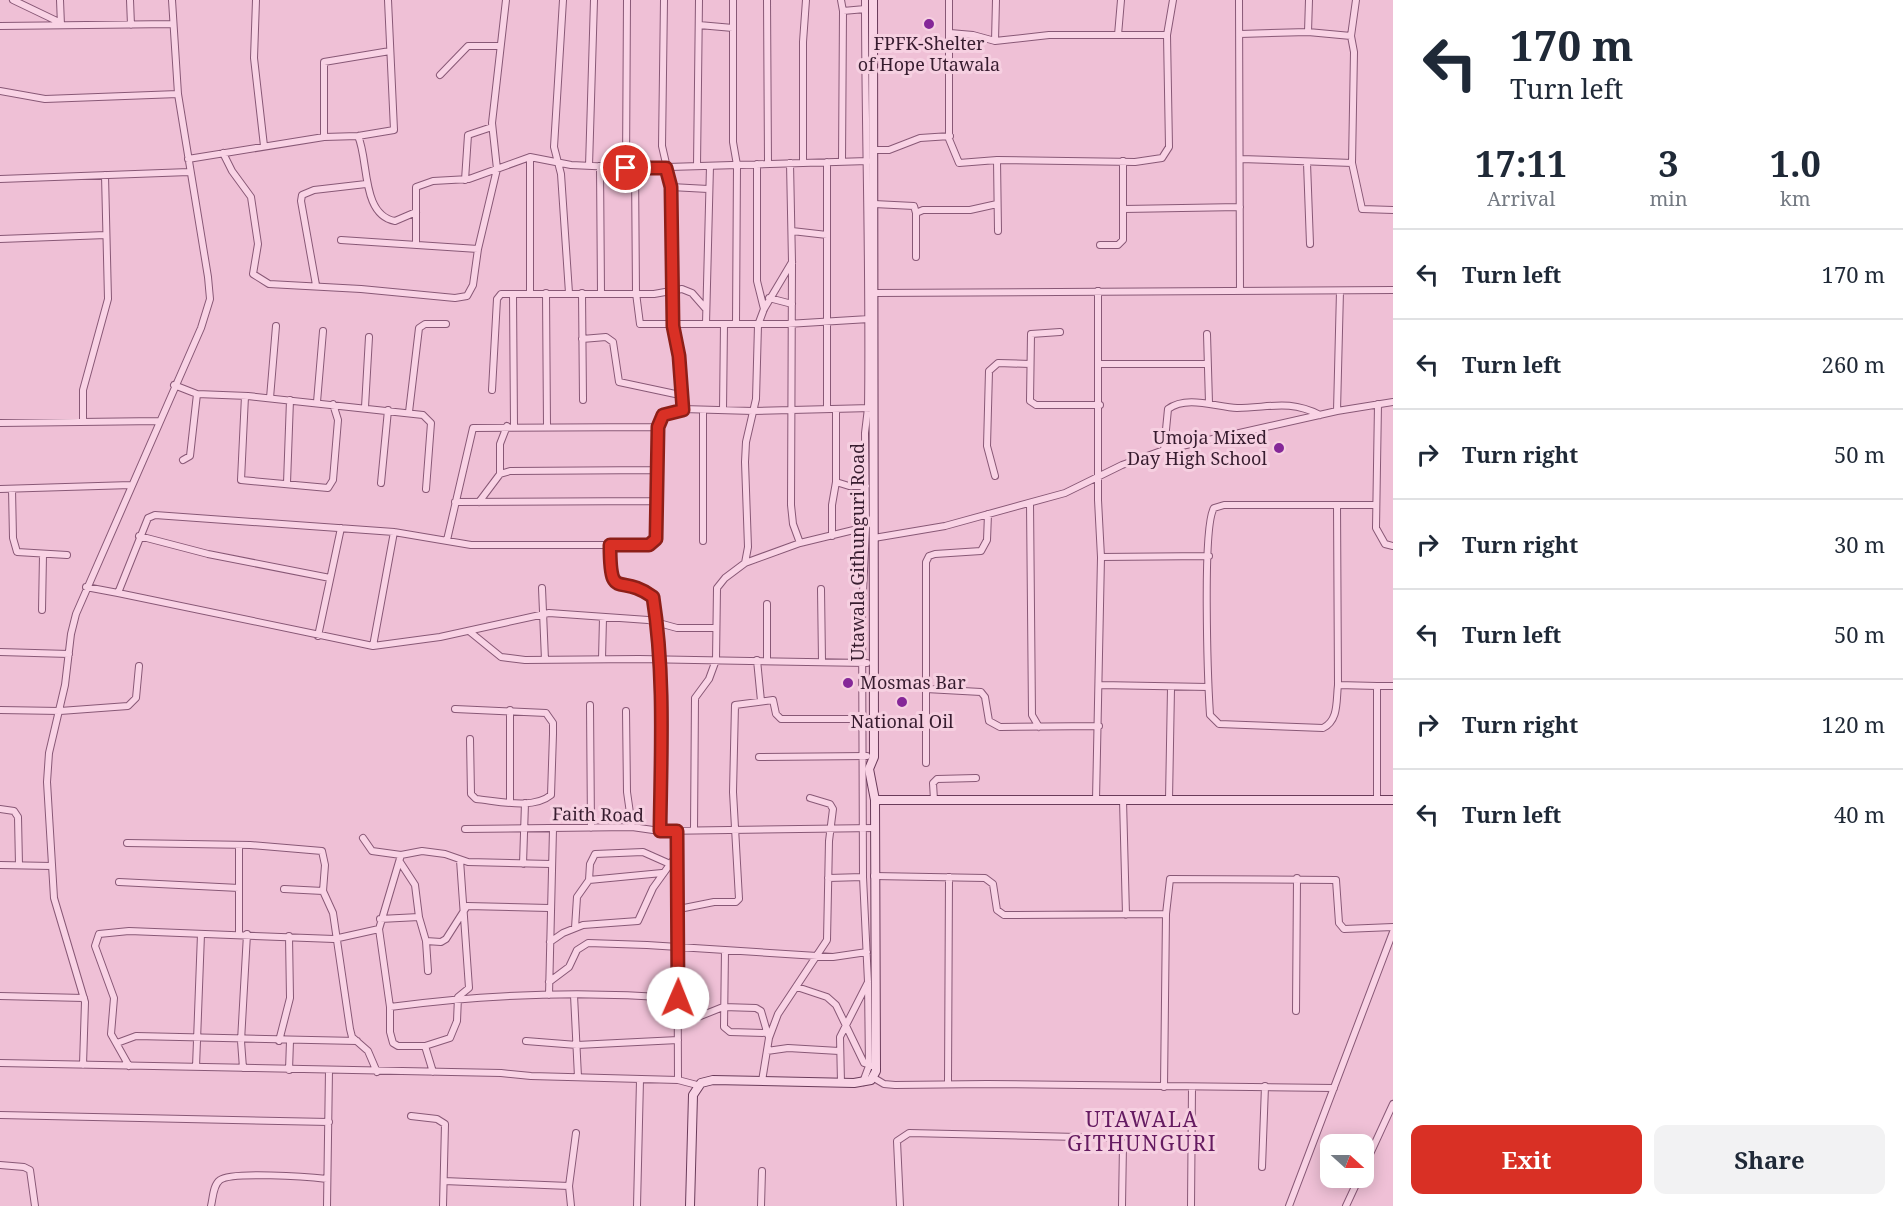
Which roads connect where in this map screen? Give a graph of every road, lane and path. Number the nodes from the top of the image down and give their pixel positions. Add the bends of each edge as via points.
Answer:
1 (14, 0) edge
2 (60, 0) edge
3 (130, 0) edge
4 (172, 0) edge
5 (256, 0) edge
6 (388, 0) edge
7 (506, 0) edge
8 (563, 0) edge
9 (594, 0) edge
10 (627, 0) edge
11 (663, 0) edge
12 (699, 0) edge
13 (733, 0) edge
14 (767, 0) edge
15 (806, 0) edge
16 (841, 0) edge
17 (865, 0) edge
18 (873, 0) edge
19 (949, 0) edge
20 (996, 0) edge
21 (1121, 0) edge
22 (1173, 0) edge
23 (1239, 0) edge
24 (1309, 0) edge
25 (1356, 0) edge
26 (865, 9) junction
27 (843, 11) junction
28 (61, 24) junction
29 (173, 24) junction
30 (131, 25) junction
31 (699, 25) junction
32 (0, 26) edge
33 (733, 28) junction
34 (1308, 32) junction
35 (950, 33) junction
36 (1240, 34) junction
37 (1118, 35) junction
38 (1167, 36) junction
39 (1352, 36) junction
40 (995, 42) junction
41 (500, 46) junction
42 (390, 51) junction
43 (440, 75) dead end
44 (0, 91) edge
45 (178, 94) junction
46 (492, 127) junction
47 (950, 135) junction
48 (358, 136) junction
49 (324, 137) junction
50 (264, 146) junction
51 (874, 150) junction
52 (223, 153) junction
53 (530, 158) junction
54 (188, 159) junction
55 (1241, 159) junction
56 (996, 160) junction
57 (842, 161) junction
58 (1123, 161) junction
59 (827, 162) junction
60 (870, 162) junction
61 (559, 163) junction
62 (768, 163) junction
63 (790, 163) junction
64 (803, 163) junction
65 (1307, 163) junction
66 (1352, 163) junction
67 (757, 164) junction
68 (737, 165) junction
69 (589, 166) junction
70 (600, 166) junction
71 (697, 166) junction
72 (710, 166) junction
73 (626, 168) junction
74 (635, 168) junction
75 (666, 168) junction
76 (496, 169) junction
77 (189, 172) junction
78 (105, 176) junction
79 (0, 179) edge
80 (465, 180) junction
81 (366, 184) junction
82 (671, 187) junction
83 (708, 189) junction
84 (874, 204) junction
85 (997, 204) junction
86 (1240, 207) junction
87 (1124, 209) junction
88 (1393, 210) edge
89 (416, 212) junction
90 (916, 213) junction
91 (792, 231) junction
92 (998, 231) dead end
93 (827, 235) junction
94 (106, 236) junction
95 (0, 239) edge
96 (341, 240) dead end
97 (416, 244) junction
98 (1310, 244) dead end
99 (1100, 245) dead end
100 (478, 249) junction
101 (916, 257) dead end
102 (792, 262) junction
103 (316, 285) junction
104 (1393, 290) edge
105 (1098, 291) junction
106 (1240, 291) junction
107 (1340, 291) junction
108 (673, 292) junction
109 (546, 293) junction
110 (569, 293) junction
111 (582, 293) junction
112 (601, 293) junction
113 (636, 293) junction
114 (875, 293) junction
115 (513, 294) junction
116 (530, 294) junction
117 (769, 298) junction
118 (792, 304) junction
119 (706, 309) junction
120 (764, 309) junction
121 (871, 318) junction
122 (827, 321) junction
123 (446, 324) dead end
124 (706, 324) junction
125 (724, 324) junction
126 (736, 324) junction
127 (758, 324) junction
128 (792, 324) junction
129 (276, 326) dead end
130 (673, 326) junction
131 (323, 331) dead end
132 (1060, 332) dead end
133 (1208, 334) dead end
134 (369, 338) dead end
135 (582, 339) junction
136 (1029, 364) junction
137 (1100, 364) junction
138 (1206, 364) junction
139 (174, 385) junction
140 (492, 390) dead end
141 (197, 394) junction
142 (680, 395) junction
143 (245, 396) junction
144 (270, 398) junction
145 (290, 400) junction
146 (583, 400) dead end
147 (317, 402) junction
148 (1393, 402) edge
149 (1209, 403) junction
150 (333, 404) junction
151 (1378, 404) junction
152 (1100, 405) junction
153 (365, 407) junction
154 (871, 408) junction
155 (828, 409) junction
156 (836, 409) junction
157 (388, 410) junction
158 (683, 410) junction
159 (703, 410) junction
160 (723, 410) junction
161 (791, 410) junction
162 (753, 411) junction
163 (1337, 411) junction
164 (409, 412) junction
165 (1320, 415) junction
166 (159, 421) junction
167 (83, 422) junction
168 (0, 423) edge
169 (510, 426) junction
170 (548, 426) junction
171 (658, 427) junction
172 (1164, 450) junction
173 (183, 460) dead end
174 (657, 470) junction
175 (500, 474) junction
176 (995, 476) dead end
177 (1098, 476) junction
178 (836, 482) junction
179 (287, 483) junction
180 (381, 483) dead end
181 (131, 485) junction
182 (869, 485) junction
183 (0, 489) edge
184 (12, 489) junction
185 (426, 489) dead end
186 (657, 501) junction
187 (455, 502) junction
188 (479, 502) junction
189 (1030, 503) junction
190 (1337, 505) junction
191 (1375, 505) junction
192 (988, 514) junction
193 (870, 516) junction
194 (866, 527) junction
195 (341, 528) junction
196 (394, 532) junction
197 (832, 536) junction
198 (139, 537) junction
199 (874, 538) junction
200 (447, 540) junction
201 (703, 542) dead end
202 (800, 543) junction
203 (610, 545) junction
204 (1393, 546) edge
205 (43, 555) junction
206 (67, 555) dead end
207 (1209, 556) junction
208 (1101, 557) junction
209 (745, 563) junction
210 (330, 578) junction
211 (86, 587) junction
212 (542, 588) dead end
213 (821, 589) dead end
214 (118, 593) junction
215 (767, 604) dead end
216 (42, 610) dead end
217 (544, 614) junction
218 (603, 618) junction
219 (657, 624) junction
220 (715, 628) junction
221 (469, 631) junction
222 (318, 636) junction
223 (373, 646) junction
224 (0, 652) edge
225 (69, 654) junction
226 (602, 659) junction
227 (659, 659) junction
228 (545, 660) junction
229 (716, 660) junction
230 (757, 660) junction
231 (767, 660) junction
232 (822, 661) junction
233 (864, 663) junction
234 (874, 663) junction
235 (139, 666) dead end
236 (1100, 685) junction
237 (1338, 685) junction
238 (1377, 686) junction
239 (1393, 686) edge
240 (1171, 687) junction
241 (1208, 687) junction
242 (926, 689) junction
243 (760, 701) junction
244 (590, 705) dead end
245 (455, 709) dead end
246 (0, 710) edge
247 (510, 710) junction
248 (60, 711) junction
249 (626, 711) dead end
250 (864, 719) junction
251 (873, 719) junction
252 (1039, 726) junction
253 (1099, 726) junction
254 (470, 739) dead end
255 (864, 756) junction
256 (759, 757) dead end
257 (874, 757) junction
258 (926, 764) dead end
259 (976, 778) dead end
260 (810, 798) dead end
261 (875, 800) junction
262 (934, 800) junction
263 (1096, 800) junction
264 (1123, 800) junction
265 (1168, 800) junction
266 (1393, 800) edge
267 (1377, 801) junction
268 (510, 802) junction
269 (525, 803) junction
270 (0, 809) edge
271 (632, 827) junction
272 (591, 828) junction
273 (863, 828) junction
274 (875, 828) junction
275 (524, 829) junction
276 (553, 829) junction
277 (465, 830) dead end
278 (694, 830) junction
279 (735, 830) junction
280 (831, 830) junction
281 (660, 831) junction
282 (677, 831) junction
283 (363, 838) dead end
284 (127, 843) dead end
285 (239, 845) junction
286 (677, 856) junction
287 (401, 859) junction
288 (460, 860) junction
289 (523, 864) junction
290 (551, 864) junction
291 (670, 864) junction
292 (0, 866) edge
293 (19, 866) junction
294 (52, 866) junction
295 (662, 873) junction
296 (863, 876) junction
297 (874, 876) junction
298 (949, 877) junction
299 (828, 878) junction
300 (1297, 878) junction
301 (589, 880) junction
302 (119, 882) dead end
303 (238, 888) junction
304 (284, 889) dead end
305 (323, 891) junction
306 (549, 908) junction
307 (463, 909) junction
308 (679, 909) junction
309 (1166, 914) junction
310 (1125, 915) junction
311 (419, 917) junction
312 (380, 919) junction
313 (1393, 927) edge
314 (575, 928) junction
315 (379, 929) junction
316 (1393, 932) edge
317 (201, 934) junction
318 (239, 934) junction
319 (247, 934) junction
320 (289, 936) junction
321 (337, 938) junction
322 (426, 941) junction
323 (550, 942) junction
324 (679, 947) junction
325 (725, 950) junction
326 (867, 952) junction
327 (818, 956) junction
328 (428, 971) dead end
329 (549, 982) junction
330 (868, 982) junction
331 (797, 987) junction
332 (549, 995) junction
333 (574, 995) junction
334 (0, 996) edge
335 (84, 998) junction
336 (458, 998) junction
337 (678, 998) junction
338 (723, 1006) junction
339 (390, 1007) junction
340 (1296, 1011) dead end
341 (848, 1024) junction
342 (678, 1025) junction
343 (768, 1036) junction
344 (197, 1039) junction
345 (678, 1040) junction
346 (241, 1041) junction
347 (279, 1041) junction
348 (290, 1041) junction
349 (357, 1041) junction
350 (526, 1041) dead end
351 (117, 1043) junction
352 (577, 1045) junction
353 (425, 1046) junction
354 (767, 1051) junction
355 (839, 1051) junction
356 (0, 1063) edge
357 (83, 1065) junction
358 (129, 1066) junction
359 (873, 1066) junction
360 (196, 1067) junction
361 (243, 1068) junction
362 (289, 1070) junction
363 (329, 1070) junction
364 (377, 1072) junction
365 (433, 1072) junction
366 (578, 1077) junction
367 (874, 1078) junction
368 (640, 1080) junction
369 (678, 1080) junction
370 (762, 1081) junction
371 (863, 1082) junction
372 (841, 1083) junction
373 (948, 1084) junction
374 (698, 1085) junction
375 (1265, 1086) junction
376 (1164, 1087) junction
377 (1192, 1087) junction
378 (1334, 1089) junction
379 (1393, 1104) edge
380 (0, 1115) edge
381 (411, 1116) dead end
382 (329, 1122) junction
383 (576, 1133) dead end
384 (1374, 1145) edge
385 (0, 1165) edge
386 (1262, 1167) dead end
387 (762, 1171) dead end
388 (327, 1179) junction
389 (444, 1181) junction
390 (569, 1186) junction
391 (1354, 1188) edge
392 (35, 1206) edge
393 (211, 1206) edge
394 (327, 1206) edge
395 (444, 1206) edge
396 (571, 1206) edge
397 (637, 1206) edge
398 (690, 1206) edge
399 (761, 1206) edge
400 (900, 1206) edge
401 (1122, 1206) edge
402 (1191, 1206) edge
403 (1289, 1206) edge
404 (1346, 1206) edge

1 - 28 street
2 - 28 street
3 - 30 street
4 - 29 street
5 - 50 street via 254,58
6 - 42 street
7 - 41 street
8 - 61 street via 554,132
9 - 69 street
10 - 73 street
11 - 75 street via 661,111
12 - 31 street
13 - 33 street
14 - 62 street
15 - 64 street
16 - 27 street
17 - 26 street
18 - 51 street, Utawala Githunguri Road
19 - 35 street
20 - 40 street
21 - 37 street
22 - 38 street
23 - 36 street
24 - 34 street
25 - 39 street
26 - 27 street
26 - 60 street
27 - 57 street
28 - 30 street
28 - 32 street
29 - 30 street
29 - 45 street
31 - 33 street
31 - 71 street
33 - 68 street via 733,142
34 - 36 street
34 - 39 street
35 - 40 street
35 - 47 street
36 - 55 street
37 - 38 street
37 - 40 street via 1049,35
38 - 58 street via 1166,154 1150,162
39 - 66 street
41 - 43 street via 468,46
41 - 46 street
42 - 48 street via 396,128
42 - 49 street via 324,63
44 - 45 street via 45,99
45 - 54 street
46 - 76 street
46 - 80 street via 468,135
47 - 51 street
47 - 56 street via 959,163
48 - 49 street
48 - 81 street
49 - 50 street
50 - 52 street
51 - 60 street, Utawala Githunguri Road
52 - 54 street
52 - 103 street via 251,197 258,244 253,274 269,284
53 - 61 street
53 - 76 street
53 - 116 street
54 - 77 street
55 - 65 street
55 - 86 street
56 - 58 street
56 - 85 street
57 - 59 street
57 - 60 street
58 - 87 street
59 - 64 street
59 - 93 street
60 - 84 street, Utawala Githunguri Road
60 - 121 street
61 - 69 street
61 - 110 street
62 - 63 street
62 - 67 street
63 - 64 street
63 - 91 street
65 - 66 street
65 - 98 street
66 - 88 street via 1362,210
67 - 68 street
67 - 120 street via 757,280
68 - 72 street
68 - 126 street
69 - 70 street
70 - 73 street
70 - 112 street
71 - 72 street
71 - 75 street
72 - 83 street
73 - 74 street
74 - 75 street
74 - 113 street
75 - 82 street
76 - 80 street
76 - 100 street
77 - 78 street
77 - 139 street via 210,299
78 - 79 street
78 - 94 street
80 - 89 street via 420,184 415,190
81 - 89 street via 386,219 403,220
81 - 103 street via 302,195
82 - 83 street
82 - 108 street
83 - 119 street
84 - 90 street via 914,206
84 - 114 street, Utawala Githunguri Road
85 - 90 street
85 - 92 street
86 - 87 street
86 - 106 street
87 - 99 street via 1122,243
89 - 97 street
90 - 101 street
91 - 93 street
91 - 102 street
93 - 122 street
94 - 95 street
94 - 167 street via 108,299 83,390
96 - 97 street
97 - 100 street
100 - 103 street via 473,285 467,296
102 - 117 street
102 - 118 street
104 - 107 street
105 - 106 street
105 - 114 street
105 - 137 street
106 - 107 street
107 - 163 street
108 - 113 street
108 - 119 street via 687,290
108 - 130 street
109 - 110 street
109 - 116 street
109 - 170 street
110 - 111 street
111 - 112 street
111 - 135 street
112 - 113 street
113 - 130 street via 640,324
114 - 121 street, Utawala Githunguri Road
115 - 116 street
115 - 140 street via 501,294 497,300
115 - 169 street
117 - 118 street
117 - 120 street
118 - 128 street
119 - 124 street
120 - 127 street
121 - 122 street
121 - 154 street, Utawala Githunguri Road
122 - 128 street
122 - 155 street
123 - 164 street via 425,324 419,328
124 - 125 street
124 - 130 street
125 - 126 street
125 - 160 street
126 - 127 street
127 - 128 street
127 - 162 street
128 - 161 street
129 - 144 street
130 - 142 street
131 - 147 street
132 - 136 street via 1031,334
133 - 138 street
134 - 153 street
135 - 142 street via 610,339 619,382
135 - 146 street
136 - 152 street via 1032,403
136 - 176 street via 998,363 989,370 987,446
137 - 138 street
137 - 152 street
138 - 149 street
139 - 141 street
139 - 166 street
141 - 143 street
141 - 173 street via 193,444 190,456
142 - 158 street
143 - 144 street
143 - 179 street via 239,478
144 - 145 street
145 - 147 street
145 - 179 street
147 - 150 street
148 - 151 street
149 - 165 street via 1239,408 1280,404
149 - 172 street via 1175,404 1168,409
150 - 153 street
150 - 179 street via 339,420 330,486 322,490
151 - 163 street
151 - 191 street
152 - 177 street
153 - 157 street
154 - 156 street
154 - 182 street, Utawala Githunguri Road
155 - 156 street
155 - 161 street
156 - 178 street
157 - 164 street
157 - 180 street
158 - 159 street
158 - 171 street via 663,415
159 - 160 street
159 - 201 street
160 - 162 street
161 - 162 street
161 - 202 street via 791,505
162 - 209 street via 746,442
163 - 165 street
164 - 185 street via 423,415 431,423
165 - 172 street
166 - 167 street
166 - 181 street
167 - 168 street
169 - 170 street
169 - 175 street via 500,444
169 - 187 street via 473,428
170 - 171 street
171 - 174 street
172 - 177 street
174 - 175 street
174 - 186 street
175 - 188 street
177 - 189 street via 1065,493
177 - 208 street
178 - 182 street
178 - 197 street
181 - 184 street
181 - 211 street
182 - 193 street, Utawala Githunguri Road
183 - 184 street
184 - 205 street via 15,548 22,555
186 - 188 street
186 - 203 street via 654,542
187 - 188 street
187 - 200 street
189 - 192 street
189 - 252 street via 1032,715
190 - 191 street
190 - 207 street via 1214,508 1209,522
190 - 237 street
191 - 204 street via 1380,539
192 - 199 street
192 - 242 street via 987,540 981,551 935,554 926,562
193 - 194 street
193 - 199 street, Utawala Githunguri Road
194 - 197 street
194 - 233 street
195 - 196 street
195 - 198 street via 155,515 148,518
195 - 210 street
196 - 200 street
196 - 223 street
197 - 202 street
198 - 210 street
198 - 214 street
199 - 234 street, Utawala Githunguri Road
200 - 203 street via 499,546
202 - 209 street
203 - 219 street via 612,580 653,597
205 - 206 street
205 - 216 street
207 - 208 street
207 - 241 street
208 - 236 street
209 - 220 street via 719,584
210 - 222 street
211 - 214 street
211 - 225 street
212 - 217 street
213 - 232 street
214 - 222 street
215 - 231 street
217 - 218 street
217 - 221 street
217 - 228 street
218 - 219 street
218 - 226 street
219 - 220 street
219 - 227 street
220 - 229 street
221 - 223 street
221 - 228 street via 501,657
222 - 223 street
224 - 225 street
225 - 248 street
226 - 227 street
226 - 228 street
227 - 229 street
227 - 281 street
229 - 230 street
229 - 278 street via 709,679 695,698
230 - 231 street
230 - 243 street
231 - 232 street
232 - 233 street
233 - 234 street
233 - 250 street
234 - 251 street, Utawala Githunguri Road
235 - 248 street via 136,698 128,706
236 - 240 street
236 - 253 street
237 - 238 street
237 - 241 street via 1335,716 1323,728 1219,724 1210,715
238 - 239 street
238 - 267 street
240 - 241 street
240 - 265 street
242 - 252 street via 981,692 993,725
242 - 258 street
243 - 250 street via 775,702 776,714 782,719
243 - 279 street via 739,703 733,709
244 - 272 street
245 - 247 street
246 - 248 street
247 - 268 street
247 - 269 street via 540,711 553,723 553,790 546,799
248 - 294 street via 49,753 47,782
249 - 271 street via 627,792
250 - 251 street
250 - 255 street
251 - 257 street, Utawala Githunguri Road
252 - 253 street
253 - 263 street
254 - 268 street via 471,794 476,799
255 - 256 street
255 - 257 street
255 - 273 street
257 - 261 street, Utawala Githunguri Road via 869,769
259 - 262 street via 937,779 933,783
260 - 280 street via 832,805
261 - 262 street
261 - 274 street, Utawala Githunguri Road
262 - 263 street
263 - 264 street
264 - 265 street
264 - 310 street
265 - 267 street
266 - 267 street
268 - 269 street
269 - 275 street
270 - 293 street via 14,811 18,817
271 - 272 street, Faith Road
271 - 281 street, Faith Road
272 - 276 street, Faith Road
273 - 274 street, Faith Road
273 - 280 street, Faith Road
273 - 296 street
274 - 297 street, Utawala Githunguri Road
275 - 276 street, Faith Road
275 - 277 street, Faith Road
275 - 289 street
276 - 290 street
278 - 279 street, Faith Road
278 - 282 street, Faith Road
279 - 280 street, Faith Road
279 - 308 street via 739,899
280 - 299 street
281 - 282 street, Faith Road
282 - 286 street
283 - 287 street via 372,851
284 - 285 street
285 - 303 street
285 - 305 street via 322,851
286 - 291 street
286 - 308 street
287 - 288 street via 422,851
287 - 311 street via 414,880
287 - 312 street
288 - 289 street
288 - 307 street
289 - 290 street
290 - 306 street
291 - 295 street
291 - 301 street via 643,852 595,854
292 - 293 street
293 - 294 street
294 - 335 street via 54,898
295 - 301 street
295 - 314 street via 638,921
296 - 299 street
296 - 326 street
297 - 298 street
297 - 359 street, Utawala Githunguri Road
298 - 310 street via 991,880 997,910 1004,915
298 - 373 street
299 - 327 street via 827,940
300 - 309 street via 1170,879
300 - 313 street via 1336,880 1339,923 1344,929
300 - 340 street
301 - 314 street via 577,897
302 - 303 street
303 - 318 street
304 - 305 street
305 - 321 street
306 - 307 street via 473,905
306 - 323 street
307 - 322 street via 446,939
307 - 336 street via 469,982 467,991
308 - 324 street
309 - 310 street
309 - 376 street
311 - 312 street
311 - 322 street
312 - 315 street
314 - 323 street
315 - 321 street
315 - 339 street
316 - 378 street
317 - 318 street
317 - 344 street
317 - 351 street via 129,931 103,932 97,936 95,945 114,998 111,1034
318 - 319 street
319 - 320 street
319 - 346 street
320 - 321 street
320 - 347 street via 290,998
321 - 349 street via 350,1029
322 - 328 street
323 - 329 street
324 - 325 street
324 - 329 street via 582,945 569,967
324 - 337 street
325 - 327 street
325 - 338 street
326 - 327 street via 849,957
326 - 330 street
327 - 331 street
329 - 332 street
330 - 341 street
330 - 359 street
331 - 341 street via 832,1000
331 - 343 street
332 - 333 street
332 - 336 street
333 - 337 street
333 - 352 street
334 - 335 street
335 - 357 street
336 - 339 street
336 - 353 street via 457,1021 450,1038
337 - 342 street
338 - 342 street
338 - 343 street via 759,1009
338 - 343 street via 726,1031
339 - 353 street via 394,1044
341 - 355 street via 840,1037
341 - 359 street via 864,1063
342 - 345 street
343 - 354 street
344 - 346 street
344 - 351 street via 136,1036
344 - 360 street
345 - 352 street
345 - 369 street
346 - 347 street
346 - 361 street
347 - 348 street
348 - 349 street
348 - 362 street
349 - 364 street via 368,1051
350 - 352 street
351 - 358 street
352 - 366 street
353 - 365 street
354 - 355 street
354 - 370 street
355 - 372 street
356 - 357 street
357 - 358 street
358 - 360 street
359 - 367 street, Utawala Githunguri Road
359 - 371 street
360 - 361 street
361 - 362 street
362 - 363 street
363 - 364 street
363 - 382 street
364 - 365 street
365 - 366 street
366 - 368 street
367 - 371 street
367 - 373 street via 896,1085
368 - 369 street
368 - 397 street
369 - 374 street
370 - 372 street
370 - 374 street via 713,1080
371 - 372 street
373 - 376 street
374 - 398 street via 693,1095
375 - 377 street
375 - 378 street
375 - 386 street
376 - 377 street
377 - 402 street
378 - 403 street
379 - 384 street
380 - 382 street
381 - 389 street via 437,1119 445,1124
382 - 388 street
383 - 390 street
385 - 392 street via 30,1170
387 - 399 street
388 - 393 street via 223,1178 215,1185
388 - 394 street
389 - 390 street
389 - 395 street
390 - 396 street
391 - 404 street
400 - 401 street via 897,1141 909,1133 1119,1138 1123,1144

